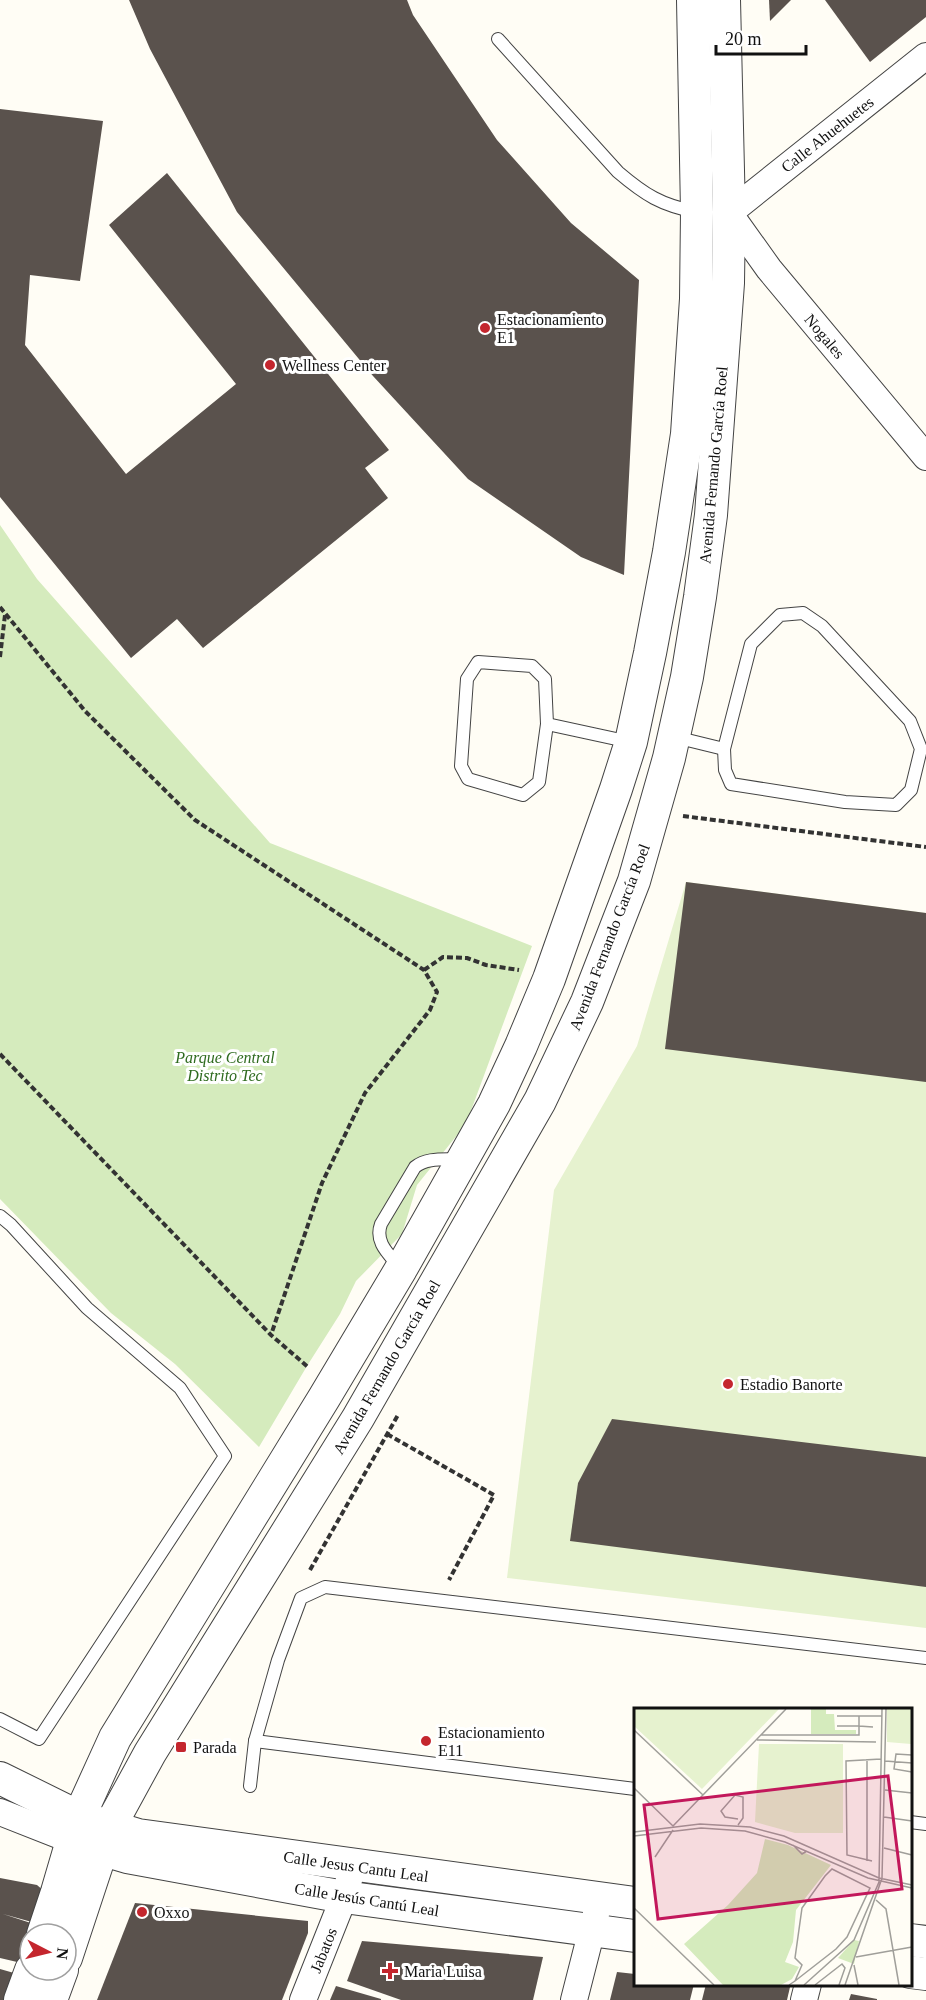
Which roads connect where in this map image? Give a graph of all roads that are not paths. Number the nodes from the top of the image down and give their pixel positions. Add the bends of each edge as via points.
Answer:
1 (693, 0) edge
2 (724, 0) edge
3 (498, 39) dead end
4 (926, 56) edge
5 (697, 212) junction
6 (729, 213) junction
7 (926, 457) edge
8 (547, 724) junction
9 (674, 737) junction
10 (631, 742) junction
11 (724, 749) junction
12 (0, 1216) edge
13 (926, 1658) edge
14 (0, 1719) edge
15 (255, 1742) junction
16 (0, 1778) edge
17 (250, 1786) dead end
18 (634, 1789) edge
19 (0, 1812) edge
20 (911, 1822) edge
21 (926, 1824) edge
22 (75, 1829) junction
23 (105, 1839) junction
24 (353, 1866) junction
25 (344, 1897) junction
26 (600, 1899) junction
27 (634, 1904) edge
28 (47, 1922) edge
29 (78, 1922) edge
30 (592, 1931) junction
31 (634, 1936) edge
32 (911, 1940) edge
33 (926, 1942) edge
34 (911, 1972) edge
35 (926, 1974) edge
36 (27, 1982) edge
37 (58, 1982) edge
38 (808, 1985) edge
39 (20, 2000) edge
40 (51, 2000) edge
41 (303, 2000) edge
42 (574, 2000) edge
43 (804, 2000) edge

1 - 5 street, Avenida Fernando García Roel
2 - 6 street, Avenida Fernando García Roel
3 - 5 lane via 618,172 638,189 671,207
4 - 6 street, Calle Ahuehuetes
5 - 6 street
5 - 10 street, Avenida Fernando García Roel via 687,434 663,586
6 - 7 street, Nogales via 769,269
6 - 9 street, Avenida Fernando García Roel via 728,291 711,515 687,678
8 - 8 lane via 539,782 523,795 468,779 461,766 467,679 478,662 532,666 545,679
8 - 10 lane
9 - 11 lane
9 - 23 street, Avenida Fernando García Roel via 634,880 587,1002 540,1101 358,1418 150,1753
10 - 22 street, Avenida Fernando García Roel via 549,979 494,1104 324,1398 115,1738
11 - 11 lane via 751,644 780,615 803,613 822,626 910,721 921,749 911,790 896,805 846,802 731,784 725,770
12 - 14 lane via 87,1308 180,1388 225,1456 39,1739
13 - 15 lane via 325,1587 301,1598 278,1660
15 - 17 lane
15 - 18 lane
16 - 22 street
19 - 22 street
20 - 21 lane
22 - 23 street
22 - 28 street, Avenida Fernando García Roel
23 - 24 street, Calle Jesus Cantu Leal via 166,1840
23 - 25 street, Calle Jesús Cantú Leal
23 - 29 street, Avenida Fernando García Roel
24 - 25 street, Jabatos
24 - 26 street, Calle Jesus Cantu Leal
25 - 30 street, Calle Jesús Cantú Leal
25 - 41 street, Jabatos
26 - 27 street, Calle Jesus Cantu Leal
26 - 30 street
30 - 31 street, Calle Jesús Cantú Leal
30 - 42 street
32 - 33 street
34 - 35 street
36 - 39 street
37 - 40 street
38 - 43 street

